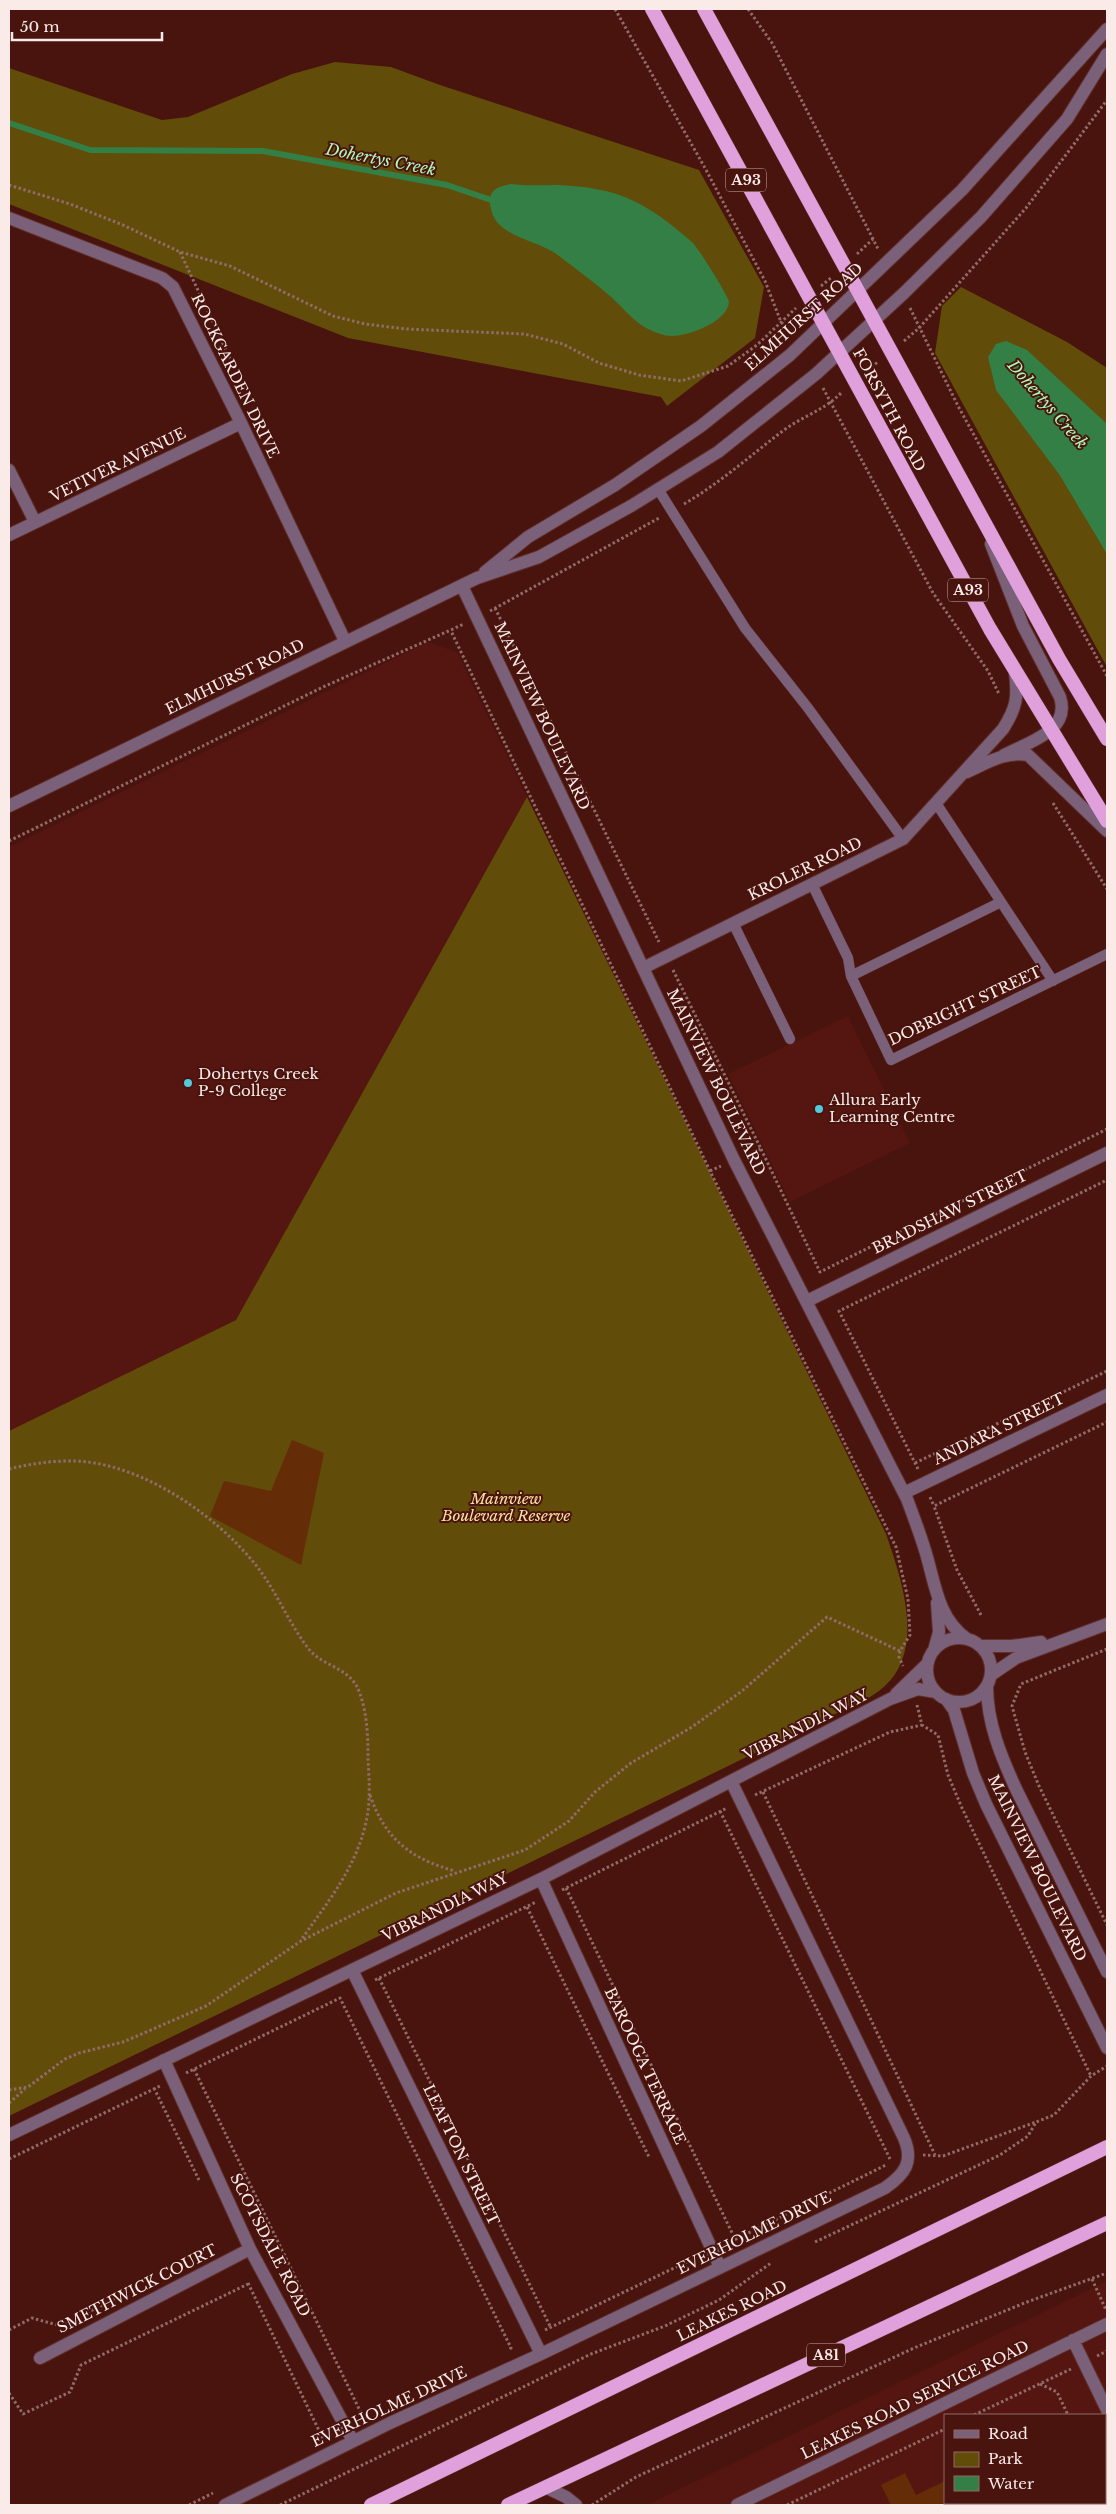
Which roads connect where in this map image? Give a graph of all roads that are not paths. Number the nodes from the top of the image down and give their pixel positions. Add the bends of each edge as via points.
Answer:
1 (652, 9) edge
2 (704, 9) edge
3 (1107, 29) edge
4 (1107, 54) edge
5 (9, 218) edge
6 (859, 290) junction
7 (875, 320) junction
8 (824, 324) junction
9 (839, 352) junction
10 (241, 423) junction
11 (9, 470) edge
12 (658, 489) junction
13 (979, 511) junction
14 (35, 522) junction
15 (9, 535) edge
16 (477, 578) junction
17 (462, 586) junction
18 (345, 641) junction
19 (1015, 672) junction
20 (1051, 731) junction
21 (1107, 739) edge
22 (1004, 755) junction
23 (963, 774) junction
24 (936, 803) junction
25 (9, 806) edge
26 (1107, 821) edge
27 (1107, 831) edge
28 (903, 838) junction
29 (812, 884) junction
30 (1002, 902) junction
31 (733, 923) junction
32 (1107, 954) edge
33 (643, 968) junction
34 (851, 976) junction
35 (1053, 981) junction
36 (790, 1039) dead end
37 (1107, 1153) edge
38 (807, 1301) junction
39 (1107, 1395) edge
40 (904, 1493) junction
41 (936, 1593) junction
42 (1107, 1624) edge
43 (1069, 1637) junction
44 (967, 1639) junction
45 (981, 1646) junction
46 (930, 1658) junction
47 (989, 1680) junction
48 (941, 1696) junction
49 (890, 1699) junction
50 (731, 1781) junction
51 (541, 1879) junction
52 (352, 1970) junction
53 (1107, 1972) edge
54 (1107, 2048) edge
55 (164, 2060) junction
56 (9, 2135) edge
57 (1107, 2147) edge
58 (1107, 2223) edge
59 (250, 2249) junction
60 (720, 2267) junction
61 (1107, 2324) edge
62 (1073, 2340) junction
63 (541, 2354) junction
64 (40, 2358) dead end
65 (1107, 2410) edge
66 (354, 2441) junction
67 (545, 2487) junction
68 (225, 2505) edge
69 (371, 2505) edge
70 (508, 2505) edge
71 (576, 2505) edge
72 (737, 2505) edge

1 - 8 highway, FORSYTH ROAD / A93
2 - 6 highway, FORSYTH ROAD
3 - 6 street, ELMHURST ROAD via 962,190
4 - 7 street, ELMHURST ROAD via 1067,120 981,217
5 - 10 street, ROCKGARDEN DRIVE via 162,278 173,288 183,305
6 - 7 highway, FORSYTH ROAD
6 - 8 street, ELMHURST ROAD
7 - 9 street, ELMHURST ROAD
7 - 13 highway, FORSYTH ROAD
8 - 9 highway, FORSYTH ROAD / A93
8 - 16 street, ELMHURST ROAD via 701,426 528,537
9 - 12 street, ELMHURST ROAD via 718,452
9 - 19 highway, FORSYTH ROAD / A93
10 - 14 street, VETIVER AVENUE
10 - 18 street, ROCKGARDEN DRIVE
11 - 14 street
12 - 16 street, ELMHURST ROAD via 540,557
12 - 28 lane via 745,628
13 - 20 street via 1010,597 1064,707 1062,719
13 - 21 highway, FORSYTH ROAD via 1059,659
14 - 15 street, VETIVER AVENUE
16 - 17 street, ELMHURST ROAD
17 - 18 street, ELMHURST ROAD
17 - 33 street, MAINVIEW BOULEVARD
18 - 25 street, ELMHURST ROAD
19 - 20 highway, FORSYTH ROAD / A93
19 - 23 street, KROLER ROAD via 1018,694 1014,712
20 - 22 street
20 - 26 highway, FORSYTH ROAD / A93
22 - 23 street
22 - 27 street via 1028,754
23 - 24 street, KROLER ROAD
24 - 28 street, KROLER ROAD
24 - 30 lane, DOBRIGHT STREET
28 - 29 street, KROLER ROAD
29 - 31 street, KROLER ROAD
29 - 34 lane, DOBRIGHT STREET via 848,958
30 - 34 lane
30 - 35 lane, DOBRIGHT STREET
31 - 33 street, KROLER ROAD
31 - 36 lane
32 - 35 lane, DOBRIGHT STREET
33 - 38 street, MAINVIEW BOULEVARD via 734,1160
34 - 35 lane, DOBRIGHT STREET via 891,1060
37 - 38 street, BRADSHAW STREET
38 - 40 street, MAINVIEW BOULEVARD
39 - 40 street, ANDARA STREET
40 - 41 street, MAINVIEW BOULEVARD via 925,1548
41 - 44 street, MAINVIEW BOULEVARD via 943,1612
41 - 46 street, MAINVIEW BOULEVARD via 939,1632
42 - 43 street
43 - 45 street via 1012,1646
43 - 47 street via 1016,1658
44 - 45 street
44 - 46 street via 948,1640
45 - 47 street via 990,1659
46 - 48 street via 928,1679
46 - 49 street, VIBRANDIA WAY
47 - 48 street via 979,1695 969,1700 961,1702
47 - 53 street, MAINVIEW BOULEVARD via 988,1713 1006,1766
48 - 49 street, VIBRANDIA WAY via 918,1690
48 - 54 street, MAINVIEW BOULEVARD via 956,1716 970,1765 986,1804
49 - 50 street, VIBRANDIA WAY
50 - 51 street, VIBRANDIA WAY
50 - 60 street, EVERHOLME DRIVE via 904,2138 909,2155 907,2169 885,2188
51 - 52 street, VIBRANDIA WAY
51 - 60 street, BAROOGA TERRACE
52 - 55 street, VIBRANDIA WAY
52 - 63 street, LEAFTON STREET
55 - 56 street, VIBRANDIA WAY
55 - 59 street, SCOTSDALE ROAD
57 - 69 highway, LEAKES ROAD
58 - 67 highway, A81
59 - 64 street, SMETHWICK COURT
59 - 66 street, SCOTSDALE ROAD
60 - 63 street, EVERHOLME DRIVE
61 - 62 street, LEAKES ROAD SERVICE ROAD
62 - 65 street
62 - 72 street, LEAKES ROAD SERVICE ROAD
63 - 66 street, EVERHOLME DRIVE
66 - 68 street, EVERHOLME DRIVE
67 - 70 highway, A81
67 - 71 street

